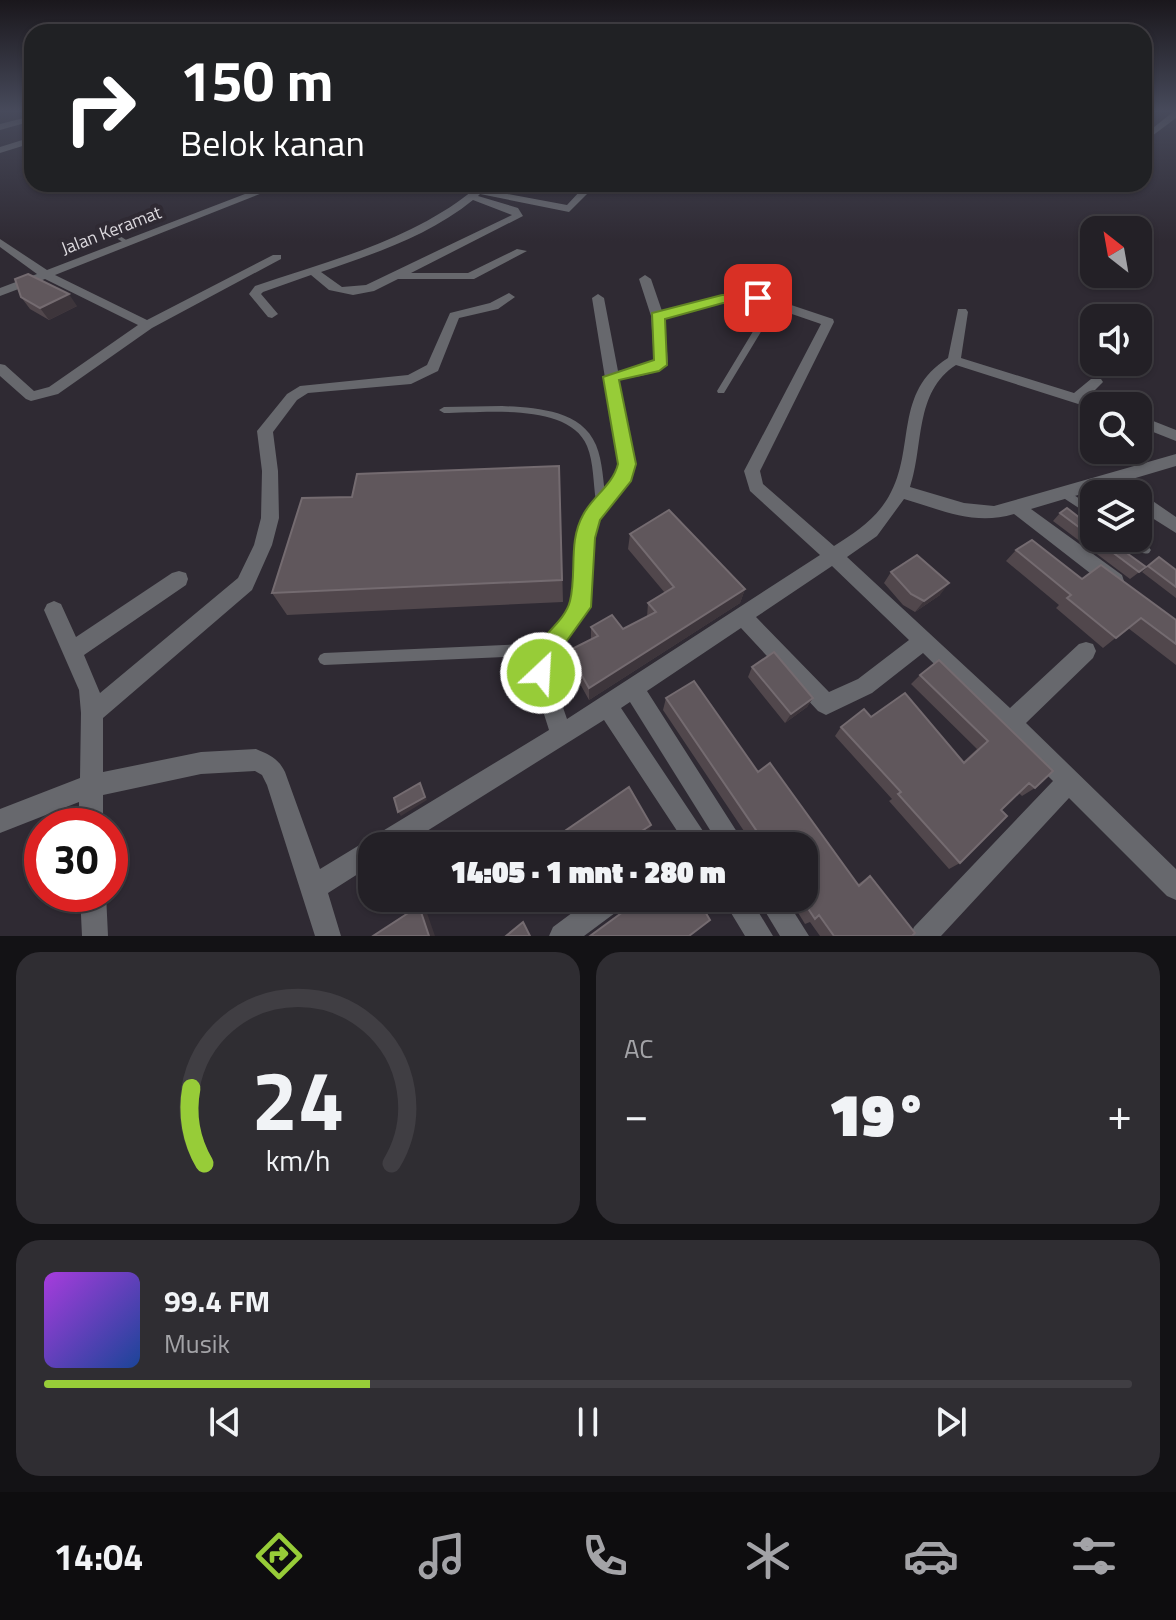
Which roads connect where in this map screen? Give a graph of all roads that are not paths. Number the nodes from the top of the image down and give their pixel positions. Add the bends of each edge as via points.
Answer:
1 (259, 192) edge
2 (472, 192) edge
3 (585, 192) edge
4 (475, 194) junction
5 (102, 227) dead end
6 (0, 242) edge
7 (128, 243) junction
8 (521, 251) dead end
9 (277, 257) dead end
10 (314, 272) junction
11 (45, 274) junction
12 (396, 276) junction
13 (645, 279) dead end
14 (0, 292) edge
15 (509, 297) dead end
16 (598, 298) dead end
17 (775, 302) junction
18 (962, 312) dead end
19 (272, 314) dead end
20 (657, 316) junction
21 (147, 325) junction
22 (954, 360) junction
23 (0, 368) edge
24 (611, 377) junction
25 (1096, 382) dead end
26 (721, 391) dead end
27 (1077, 398) junction
28 (1080, 399) edge
29 (444, 410) dead end
30 (1152, 426) edge
31 (1176, 436) edge
32 (1176, 460) edge
33 (1107, 480) edge
34 (1080, 487) edge
35 (900, 491) junction
36 (1063, 492) junction
37 (601, 501) junction
38 (1080, 504) edge
39 (1017, 507) junction
40 (1152, 510) edge
41 (1176, 526) edge
42 (835, 557) junction
43 (179, 579) dead end
44 (1127, 591) edge
45 (54, 610) dead end
46 (744, 618) junction
47 (922, 642) junction
48 (548, 649) junction
49 (72, 651) junction
50 (1086, 651) dead end
51 (324, 659) dead end
52 (633, 687) junction
53 (607, 706) junction
54 (92, 713) junction
55 (1010, 723) junction
56 (562, 735) junction
57 (1069, 781) junction
58 (90, 786) junction
59 (91, 808) edge
60 (0, 821) edge
61 (403, 832) edge
62 (687, 832) edge
63 (725, 832) edge
64 (358, 860) edge
65 (314, 887) junction
66 (1176, 887) edge
67 (94, 912) edge
68 (595, 912) edge
69 (744, 912) edge
70 (780, 912) edge
71 (95, 936) edge
72 (328, 936) edge
73 (562, 936) edge
74 (760, 936) edge
75 (796, 936) edge
76 (923, 936) edge

1 - 7 street, Jalan Keramat
2 - 4 street
3 - 4 street via 569,209
4 - 10 street via 402,236
4 - 12 street via 518,216
5 - 7 lane
6 - 11 street
7 - 11 street, Jalan Keramat
8 - 12 street via 470,277
9 - 21 street
10 - 12 street via 332,291 344,293
10 - 19 street via 255,292
11 - 14 street, Jalan Keramat
11 - 21 street
13 - 20 street
15 - 54 street via 454,316 433,368 425,374 305,389 292,397 265,431 270,518 245,584
16 - 24 street
17 - 20 street via 722,299
17 - 26 lane
17 - 42 street via 829,324 752,471 752,481
18 - 22 street
20 - 24 street via 661,362
21 - 23 street via 41,396 31,396
22 - 27 street
22 - 35 street via 936,369 923,388
24 - 37 street via 627,464 616,488
25 - 27 street
27 - 28 street
29 - 37 lane via 551,413 574,423 590,442
30 - 31 street
32 - 33 street
34 - 36 street
35 - 39 street via 981,513
35 - 42 street via 871,531
36 - 38 lane
36 - 39 street
37 - 48 street via 585,538 580,607
39 - 44 street
40 - 41 street
42 - 46 street
42 - 47 street
43 - 49 street
45 - 49 street
46 - 47 street via 826,704 865,686
46 - 52 street
47 - 55 street
48 - 51 lane
48 - 56 street via 541,673
49 - 54 street via 89,690
50 - 55 street
52 - 53 street
52 - 63 street
53 - 56 street
53 - 62 street
54 - 58 street
55 - 57 street
56 - 61 street
57 - 66 street
57 - 76 street
58 - 59 street
58 - 60 street
58 - 65 street via 201,763 256,760 270,767 277,780
64 - 65 street
65 - 72 street
67 - 71 street
68 - 73 street
69 - 74 street
70 - 75 street

